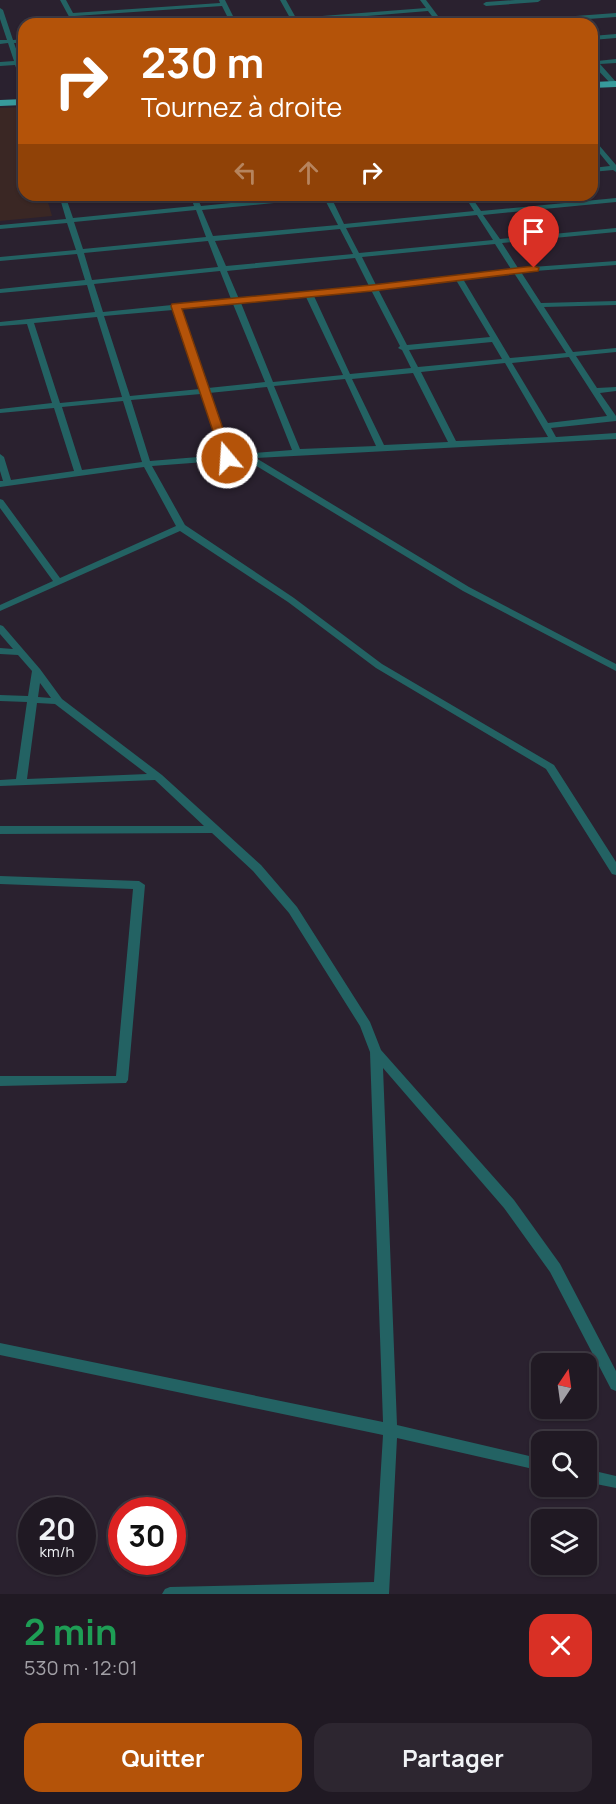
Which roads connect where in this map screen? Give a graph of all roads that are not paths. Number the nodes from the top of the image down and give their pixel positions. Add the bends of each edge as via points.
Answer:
1 (63, 0) edge
2 (283, 0) edge
3 (423, 0) edge
4 (538, 0) edge
5 (223, 2) edge
6 (485, 2) edge
7 (430, 9) junction
8 (0, 10) edge
9 (492, 10) dead end
10 (71, 15) junction
11 (346, 15) junction
12 (616, 15) edge
13 (73, 18) edge
14 (232, 18) edge
15 (293, 18) edge
16 (315, 18) edge
17 (348, 18) edge
18 (437, 18) edge
19 (592, 18) edge
20 (2, 19) edge
21 (616, 36) edge
22 (598, 38) edge
23 (18, 41) edge
24 (0, 42) edge
25 (10, 42) junction
26 (18, 59) edge
27 (598, 61) edge
28 (616, 61) edge
29 (18, 63) edge
30 (0, 64) edge
31 (598, 66) edge
32 (598, 85) edge
33 (616, 86) edge
34 (598, 89) edge
35 (18, 96) edge
36 (0, 97) edge
37 (18, 102) edge
38 (0, 103) edge
39 (598, 146) edge
40 (616, 169) edge
41 (598, 170) edge
42 (616, 200) edge
43 (64, 201) edge
44 (195, 201) edge
45 (243, 201) edge
46 (329, 201) edge
47 (472, 201) edge
48 (576, 201) edge
49 (578, 204) junction
50 (198, 208) junction
51 (479, 213) junction
52 (70, 220) junction
53 (0, 226) edge
54 (341, 226) junction
55 (616, 230) edge
56 (211, 239) junction
57 (499, 243) junction
58 (80, 251) junction
59 (357, 256) junction
60 (0, 259) edge
61 (616, 263) edge
62 (224, 270) junction
63 (518, 270) junction
64 (459, 278) junction
65 (90, 283) junction
66 (372, 288) junction
67 (0, 291) edge
68 (309, 294) junction
69 (236, 301) junction
70 (616, 303) edge
71 (539, 305) junction
72 (176, 306) junction
73 (99, 313) junction
74 (30, 321) junction
75 (0, 324) edge
76 (495, 339) junction
77 (402, 348) junction
78 (616, 350) edge
79 (571, 354) junction
80 (509, 360) junction
81 (414, 370) junction
82 (349, 376) junction
83 (269, 384) junction
84 (616, 389) edge
85 (205, 390) junction
86 (594, 391) junction
87 (127, 398) junction
88 (58, 405) junction
89 (0, 411) edge
90 (615, 418) edge
91 (544, 426) junction
92 (616, 435) edge
93 (554, 439) junction
94 (453, 443) junction
95 (380, 446) junction
96 (297, 452) junction
97 (247, 456) junction
98 (0, 457) edge
99 (227, 458) junction
100 (147, 464) junction
101 (79, 474) junction
102 (4, 484) edge
103 (0, 502) edge
104 (181, 527) junction
105 (59, 582) junction
106 (0, 608) edge
107 (0, 628) edge
108 (0, 651) edge
109 (21, 652) junction
110 (616, 668) edge
111 (37, 671) junction
112 (0, 698) edge
113 (33, 700) junction
114 (58, 701) junction
115 (158, 777) junction
116 (21, 782) junction
117 (0, 783) edge
118 (213, 829) junction
119 (0, 830) edge
120 (616, 871) edge
121 (1, 883) edge
122 (376, 1052) junction
123 (0, 1081) edge
124 (0, 1349) edge
125 (616, 1385) edge
126 (390, 1430) junction
127 (531, 1462) edge
128 (597, 1478) edge
129 (616, 1482) edge
130 (381, 1591) edge
131 (278, 1593) edge
132 (170, 1594) edge

1 - 10 street
2 - 15 street
3 - 7 street
4 - 6 street
5 - 10 street
5 - 14 street
6 - 9 street
7 - 11 street
7 - 18 street
8 - 20 street
10 - 13 street
11 - 16 street
11 - 17 street
12 - 19 street
20 - 25 street
21 - 22 street
23 - 25 street
24 - 25 street
25 - 26 street
27 - 28 street
29 - 30 street
31 - 33 street
32 - 33 main road
33 - 34 main road
35 - 36 main road
37 - 38 main road
39 - 40 street
40 - 41 street
42 - 49 street
43 - 52 street
44 - 50 street
45 - 50 street
46 - 54 street
47 - 51 street
48 - 49 street
49 - 51 street
50 - 52 street
50 - 56 street
51 - 54 street
51 - 57 street
52 - 53 street
52 - 58 street
54 - 56 street
54 - 59 street
55 - 57 street
56 - 58 street
56 - 62 street
57 - 59 street
57 - 63 street
58 - 60 street
58 - 65 street
59 - 62 street
59 - 66 street
61 - 63 street
62 - 65 street
62 - 69 street
63 - 64 street
63 - 71 street
64 - 66 street
64 - 76 street
65 - 67 street
65 - 73 street
66 - 68 street
66 - 77 street
68 - 69 street
68 - 82 street
69 - 72 street
69 - 83 street
70 - 71 street
71 - 79 street
72 - 73 street
72 - 85 street
73 - 74 street
73 - 87 street
74 - 75 street
74 - 88 street
76 - 77 street
76 - 80 street
77 - 81 street
78 - 79 street
79 - 80 street
79 - 86 street
80 - 81 street
80 - 91 street
81 - 82 street
81 - 94 street
82 - 83 street
82 - 95 street
83 - 85 street
83 - 96 street
84 - 86 street
85 - 87 street
85 - 99 street
86 - 90 street
87 - 88 street
87 - 100 street
88 - 89 street
88 - 101 street
90 - 91 street
91 - 93 street
92 - 93 street
93 - 94 street
94 - 95 street
95 - 96 street
96 - 97 street
97 - 99 street
97 - 110 street via 466,590
98 - 102 street
99 - 100 street
100 - 101 street
100 - 104 street
101 - 102 street
103 - 105 street
104 - 105 street
104 - 120 street via 291,600 379,666 550,767
105 - 106 street
107 - 109 street
108 - 109 street
109 - 111 street
111 - 113 street
111 - 114 street
112 - 113 street
113 - 114 street
113 - 116 street
114 - 115 street
115 - 116 street
115 - 118 street
116 - 117 street
118 - 119 street
118 - 122 street via 257,868 293,910 366,1025
121 - 123 street via 139,885 122,1080
122 - 125 street via 509,1204 555,1268
122 - 126 street
124 - 126 street
126 - 127 street
126 - 130 street
128 - 129 street
130 - 131 street
131 - 132 street

